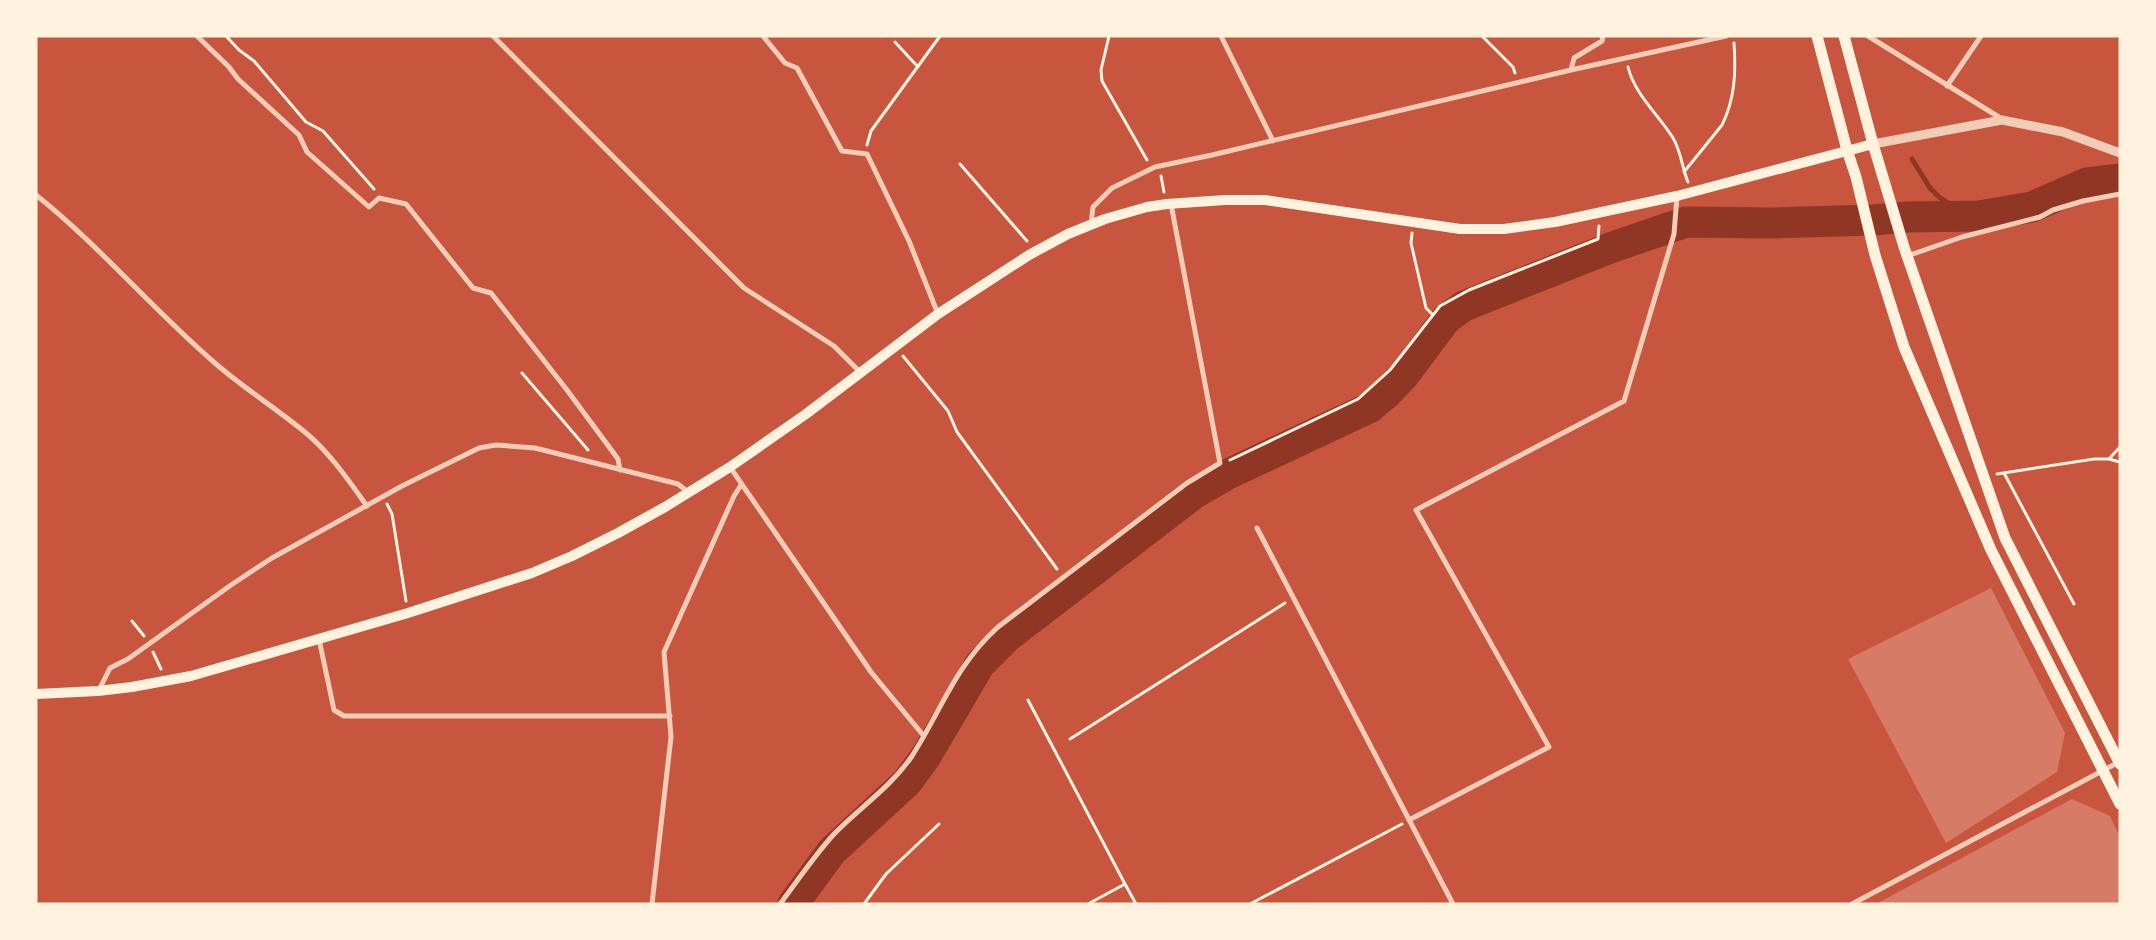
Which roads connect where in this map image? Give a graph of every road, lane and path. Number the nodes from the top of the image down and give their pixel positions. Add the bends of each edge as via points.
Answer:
1 (197, 36) edge
2 (226, 36) edge
3 (492, 36) edge
4 (762, 36) edge
5 (940, 36) edge
6 (1109, 36) edge
7 (1221, 36) edge
8 (1482, 36) edge
9 (1603, 36) edge
10 (1726, 36) edge
11 (1733, 36) edge
12 (1817, 36) edge
13 (1844, 36) edge
14 (1868, 36) edge
15 (1981, 36) edge
16 (895, 42) dead end
17 (1626, 59) junction
18 (918, 67) junction
19 (1570, 70) junction
20 (1518, 83) junction
21 (1947, 86) junction
22 (2002, 120) junction
23 (1273, 141) junction
24 (1873, 144) junction
25 (1847, 150) junction
26 (2120, 153) edge
27 (866, 154) junction
28 (960, 164) dead end
29 (1158, 166) junction
30 (1151, 169) junction
31 (1684, 172) junction
32 (1692, 192) junction
33 (2120, 194) edge
34 (36, 195) edge
35 (1677, 196) junction
36 (379, 198) junction
37 (1169, 204) junction
38 (1599, 213) junction
39 (1413, 223) junction
40 (1091, 225) junction
41 (1905, 251) junction
42 (1035, 252) junction
43 (938, 314) junction
44 (1434, 315) junction
45 (895, 346) junction
46 (860, 372) junction
47 (522, 373) dead end
48 (2120, 446) edge
49 (2109, 459) junction
50 (2120, 462) edge
51 (592, 463) junction
52 (1220, 463) junction
53 (730, 467) junction
54 (620, 470) junction
55 (2004, 473) junction
56 (1984, 478) junction
57 (741, 485) junction
58 (688, 492) junction
59 (384, 497) junction
60 (367, 506) junction
61 (1257, 528) dead end
62 (1064, 578) junction
63 (1293, 598) junction
64 (2074, 604) dead end
65 (408, 614) junction
66 (319, 639) junction
67 (98, 691) junction
68 (36, 694) edge
69 (1028, 700) dead end
70 (670, 716) junction
71 (923, 735) junction
72 (1070, 739) dead end
73 (2119, 763) edge
74 (2104, 771) junction
75 (2120, 804) edge
76 (1409, 820) junction
77 (939, 824) dead end
78 (1125, 884) junction
79 (652, 904) edge
80 (780, 904) edge
81 (864, 904) edge
82 (1088, 904) edge
83 (1136, 904) edge
84 (1250, 904) edge
85 (1453, 904) edge
86 (1852, 904) edge

1 - 36 street via 299,135 308,152 369,207
2 - 36 path via 254,61 306,122 323,131
3 - 46 street via 744,288 834,346
4 - 27 street via 785,63 797,68 842,151
5 - 18 path
6 - 30 path via 1101,70 1102,81
7 - 23 street
8 - 20 path via 1514,67
9 - 19 street via 1602,41 1574,58
10 - 17 street
11 - 31 path via 1734,96 1722,125
12 - 25 main road
13 - 24 main road
14 - 21 street
15 - 21 street
16 - 18 path
17 - 19 street
17 - 31 path via 1630,77 1673,138
18 - 27 path via 871,131
19 - 20 street
20 - 23 street
21 - 22 street
22 - 24 street
22 - 26 street via 2063,132
23 - 29 street
24 - 25 main road
24 - 41 main road
25 - 32 main road
25 - 74 main road via 1904,347 1991,550
27 - 43 street via 909,241
28 - 42 path
29 - 30 street
29 - 37 path
30 - 40 street via 1112,188 1093,206
31 - 32 path
32 - 35 main road
33 - 41 street via 2083,201 2040,216
34 - 60 street via 65,218 216,364 308,434 341,470
35 - 38 main road
35 - 76 street via 1674,234 1624,401 1416,510 1549,747
36 - 54 street via 406,204 472,288 491,293 618,459
37 - 39 main road via 1265,200
37 - 40 main road via 1147,207
37 - 52 street
38 - 39 main road via 1504,229 1460,229
38 - 44 path via 1598,239 1469,290 1440,306
39 - 44 path via 1411,243 1426,308
40 - 42 main road
41 - 56 main road
42 - 43 main road
43 - 45 main road
44 - 52 path via 1390,370 1358,399
45 - 46 main road
45 - 62 path via 948,411 957,432
46 - 53 main road
47 - 51 path via 593,457
48 - 49 path
49 - 50 path
49 - 55 path
51 - 54 street
51 - 59 street via 535,448 496,445 464,454
52 - 62 street via 1187,483
53 - 57 street
53 - 58 main road
54 - 58 street via 678,484
55 - 56 path
55 - 64 path
56 - 73 main road via 2005,538
57 - 70 street via 664,652
57 - 71 street via 871,672
58 - 65 main road via 618,533 532,573
59 - 60 street
59 - 65 path via 392,514
60 - 67 street via 264,564 128,659 110,668
61 - 63 street
62 - 71 street via 980,644 964,664
63 - 72 path
63 - 76 street
65 - 66 main road
66 - 67 main road via 191,676
66 - 70 street via 334,710 344,716
67 - 68 main road
69 - 78 path
70 - 79 street via 671,737
71 - 80 street via 898,774 834,835
73 - 74 street
74 - 75 main road
74 - 86 street
76 - 84 path
76 - 85 street
77 - 81 path via 886,874
78 - 82 path
78 - 83 path

